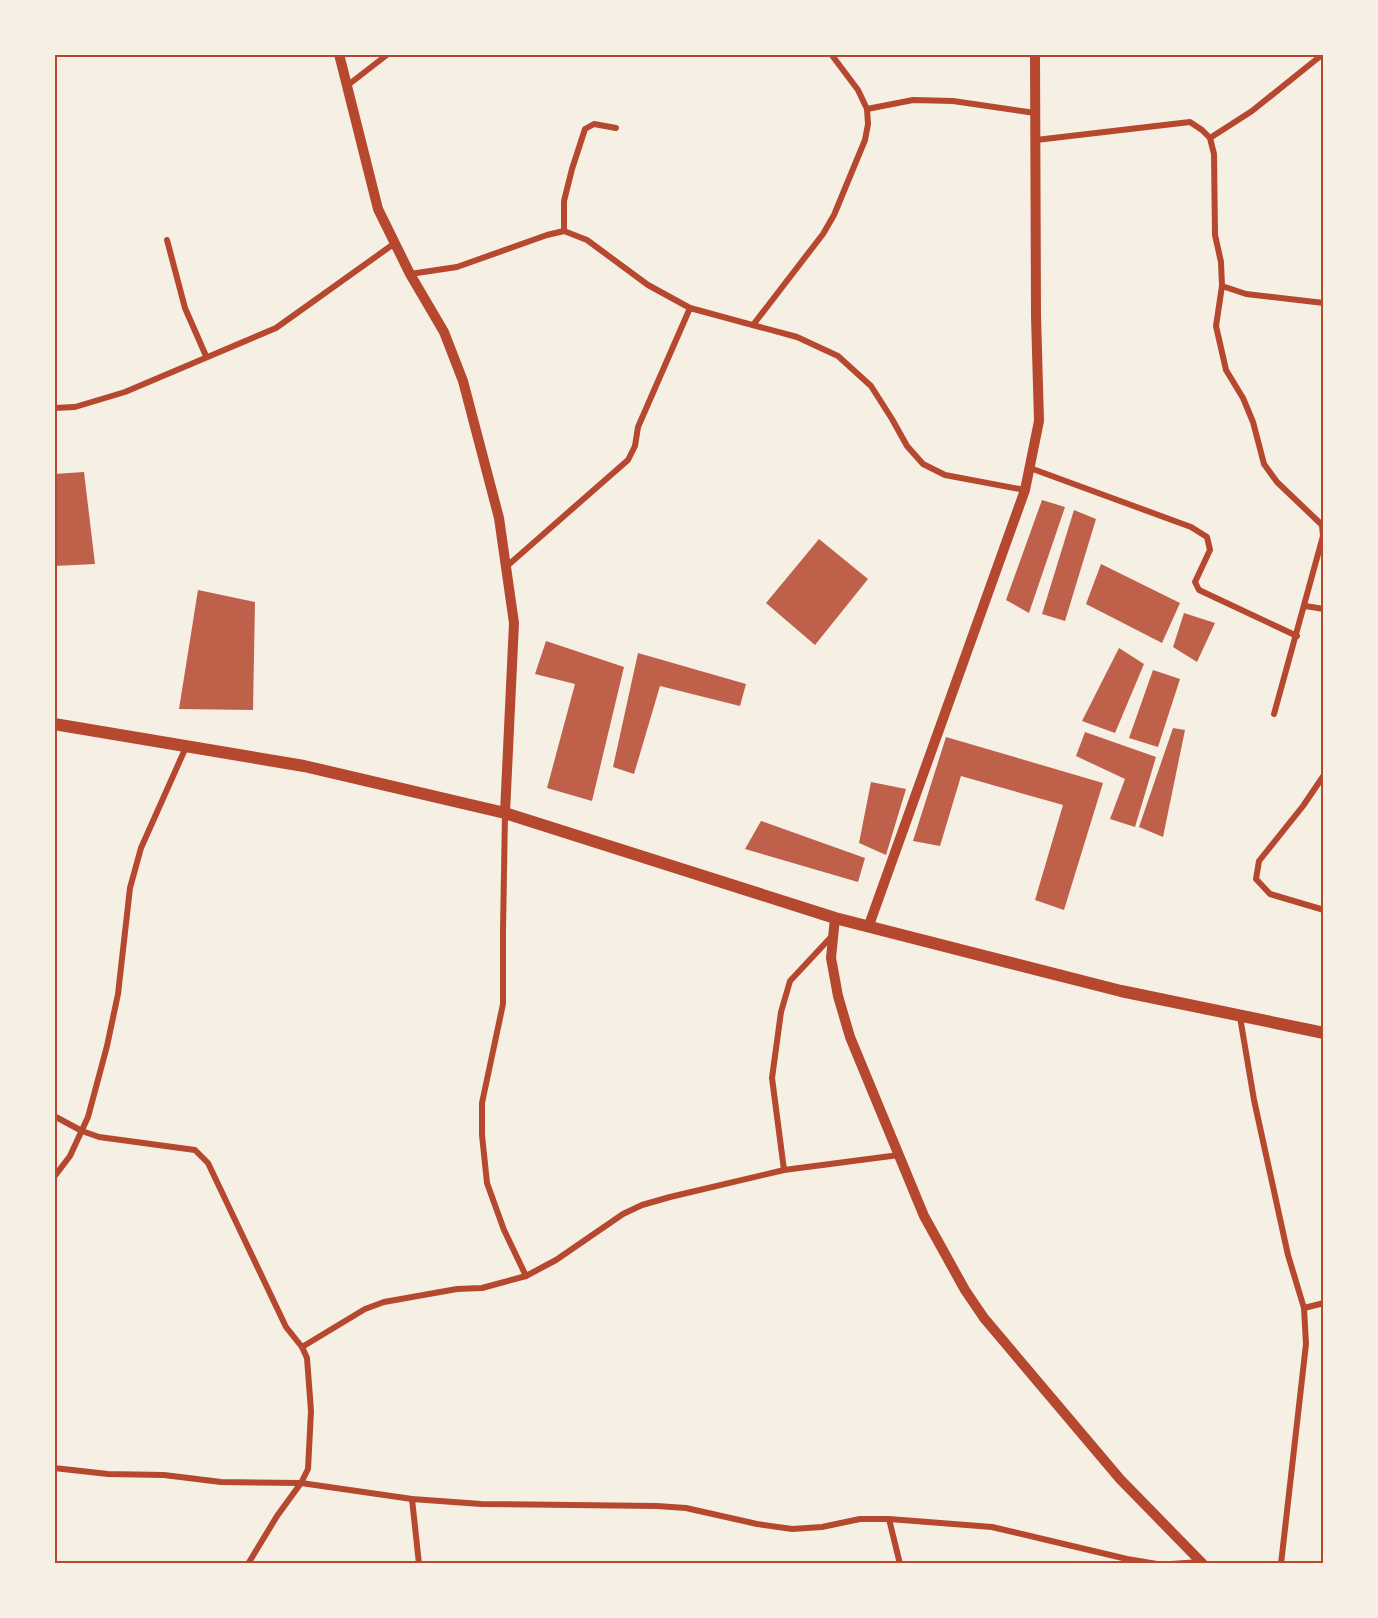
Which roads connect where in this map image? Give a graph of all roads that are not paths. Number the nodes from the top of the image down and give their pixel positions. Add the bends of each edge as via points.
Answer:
1 (339, 54) edge
2 (388, 54) edge
3 (831, 54) edge
4 (1035, 54) edge
5 (1323, 54) edge
6 (348, 85) junction
7 (867, 109) junction
8 (1035, 113) junction
9 (616, 128) dead end
10 (1210, 138) junction
11 (1035, 140) junction
12 (564, 231) junction
13 (167, 240) dead end
14 (395, 243) junction
15 (410, 274) junction
16 (1222, 286) junction
17 (1324, 303) edge
18 (690, 308) junction
19 (753, 325) junction
20 (206, 356) junction
21 (54, 408) edge
22 (1030, 468) junction
23 (1025, 490) junction
24 (507, 566) junction
25 (1305, 606) junction
26 (1324, 609) edge
27 (1297, 636) junction
28 (1274, 714) dead end
29 (54, 724) edge
30 (187, 745) junction
31 (1324, 775) edge
32 (506, 813) junction
33 (1324, 910) edge
34 (835, 918) junction
35 (869, 925) junction
36 (832, 936) junction
37 (1240, 1017) junction
38 (1324, 1033) edge
39 (54, 1116) edge
40 (82, 1131) junction
41 (899, 1155) junction
42 (784, 1170) junction
43 (54, 1177) edge
44 (526, 1276) junction
45 (1324, 1302) edge
46 (1304, 1308) junction
47 (302, 1347) junction
48 (54, 1468) edge
49 (301, 1483) junction
50 (412, 1499) junction
51 (889, 1519) junction
52 (1202, 1563) edge
53 (248, 1564) edge
54 (419, 1564) edge
55 (900, 1564) edge
56 (1157, 1564) edge
57 (1171, 1564) edge
58 (1281, 1564) edge

1 - 6 street
2 - 6 street
3 - 7 street
4 - 8 street
5 - 10 street via 1252,111
6 - 14 street via 378,208
7 - 8 street via 913,100 953,101
7 - 19 street via 865,140 834,215
8 - 11 street
9 - 12 street via 594,124 585,129 564,201
10 - 11 street via 1190,122
10 - 16 street
11 - 22 street via 1040,421
12 - 15 street via 457,267
12 - 18 street via 586,240 648,285
13 - 20 street via 185,308
14 - 15 street
14 - 20 street via 276,328
15 - 24 street via 444,332 463,381 500,518
16 - 17 street via 1246,294
16 - 25 street via 1216,326 1226,370 1243,398 1264,464 1322,525 1323,536
18 - 19 street
18 - 24 street via 638,427 628,460
19 - 23 street via 797,337 838,357 871,386 907,446 923,464 945,475
20 - 21 street via 125,392 75,407
22 - 23 street
22 - 27 street via 1191,527 1207,537 1210,550 1195,582 1199,590
23 - 35 street
24 - 32 street via 514,622
25 - 26 street
25 - 27 street
27 - 28 street
29 - 30 main road
30 - 32 main road via 303,766
30 - 40 street via 141,848 130,888 118,994
31 - 33 street via 1259,861 1256,879 1270,894
32 - 34 main road
32 - 44 street via 503,1004 482,1103 482,1135 487,1183
34 - 35 main road
34 - 36 street
35 - 37 main road via 1098,986
36 - 41 street via 831,958 850,1038
36 - 42 street via 790,981 781,1012 772,1078
37 - 38 main road
37 - 46 street via 1288,1255
39 - 40 street
40 - 43 street
40 - 47 street via 99,1137 195,1150 202,1155 286,1328
41 - 42 street
41 - 52 street via 924,1216 984,1318 1120,1479
42 - 44 street via 642,1205
44 - 47 street via 482,1288 384,1302 365,1309
45 - 46 street
46 - 58 street via 1306,1344
47 - 49 street via 308,1359 311,1411 308,1469
48 - 49 street via 221,1482
49 - 50 street
49 - 53 street
50 - 51 street via 686,1508 792,1529
50 - 54 street
51 - 55 street
51 - 56 street via 992,1527
52 - 57 street

